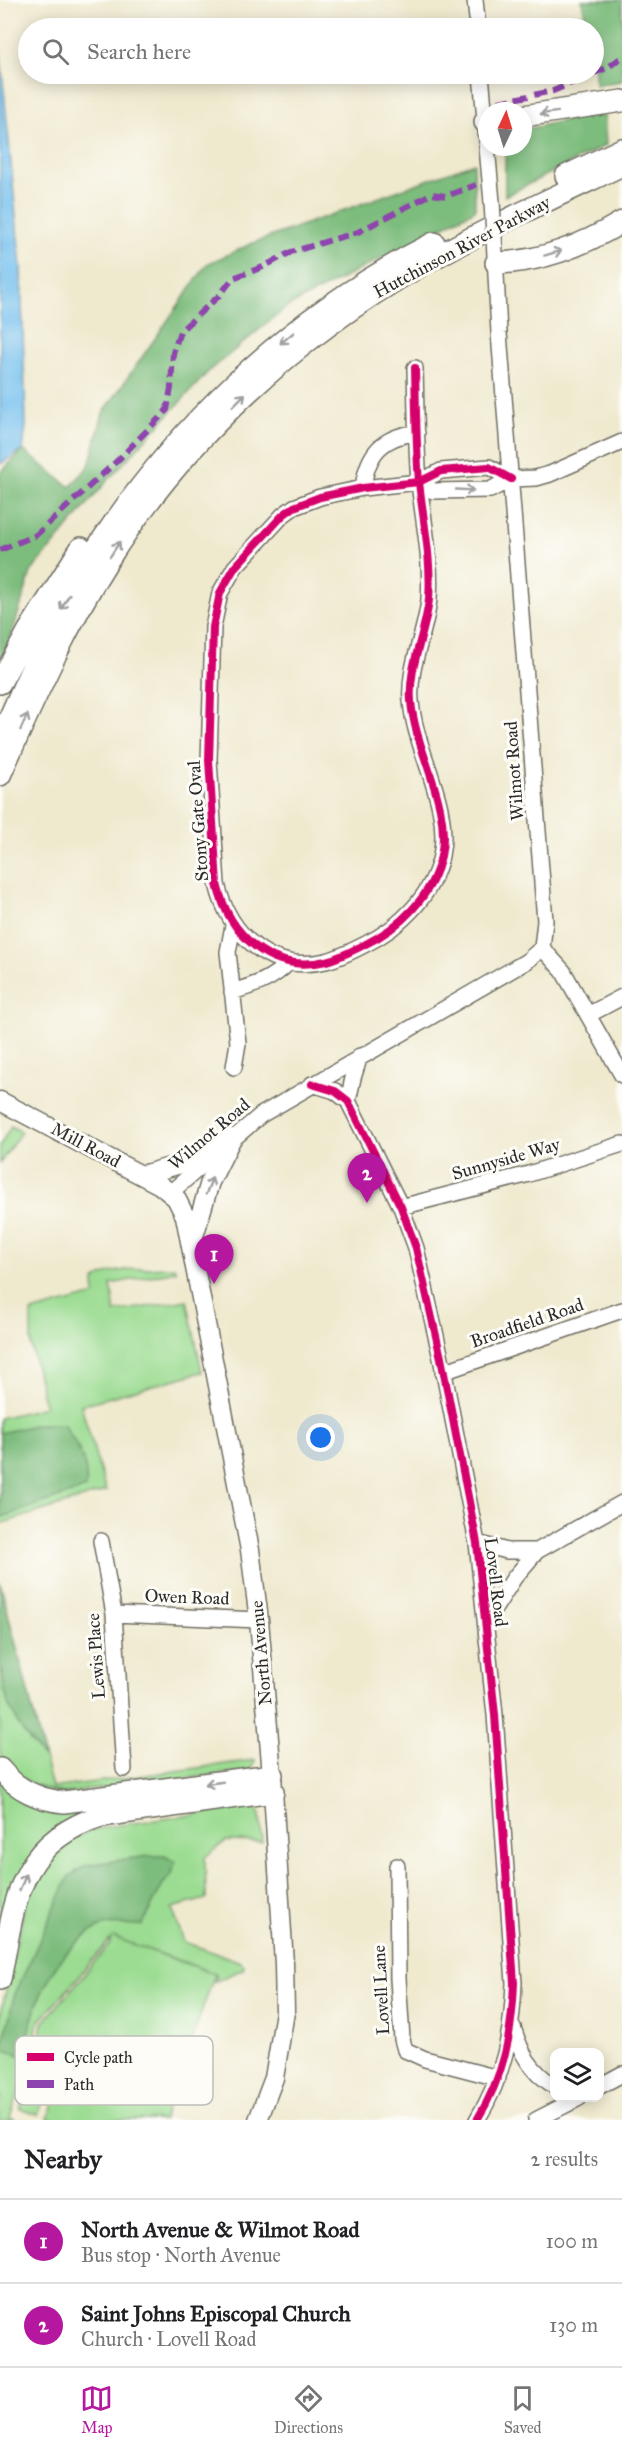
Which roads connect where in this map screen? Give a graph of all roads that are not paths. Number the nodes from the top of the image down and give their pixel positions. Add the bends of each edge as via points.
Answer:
1 (476, 0) edge
2 (477, 18) edge
3 (483, 84) edge
4 (622, 101) edge
5 (484, 102) edge
6 (532, 115) edge
7 (622, 149) edge
8 (488, 156) edge
9 (622, 165) edge
10 (622, 222) edge
11 (496, 263) junction
12 (415, 368) dead end
13 (417, 433) junction
14 (184, 434) junction
15 (622, 442) edge
16 (511, 479) junction
17 (419, 482) junction
18 (363, 488) junction
19 (0, 683) edge
20 (0, 739) edge
21 (0, 775) edge
22 (233, 926) junction
23 (542, 948) junction
24 (289, 962) junction
25 (232, 992) junction
26 (622, 997) edge
27 (588, 1015) junction
28 (360, 1056) junction
29 (234, 1067) dead end
30 (622, 1076) edge
31 (312, 1084) junction
32 (0, 1101) edge
33 (348, 1101) junction
34 (232, 1138) junction
35 (622, 1144) edge
36 (142, 1175) junction
37 (171, 1192) junction
38 (401, 1207) junction
39 (191, 1247) junction
40 (622, 1310) edge
41 (443, 1372) junction
42 (622, 1503) edge
43 (101, 1541) dead end
44 (477, 1543) junction
45 (537, 1551) junction
46 (114, 1614) junction
47 (259, 1620) junction
48 (486, 1622) junction
49 (0, 1769) edge
50 (124, 1769) dead end
51 (272, 1784) junction
52 (397, 1866) dead end
53 (0, 1980) edge
54 (512, 2024) junction
55 (622, 2074) edge
56 (498, 2078) junction
57 (550, 2083) edge
58 (604, 2084) edge
59 (569, 2102) edge
60 (258, 2120) edge
61 (477, 2120) edge
62 (536, 2120) edge

1 - 2 street
3 - 5 street
4 -> 6 highway
7 -> 14 highway, Hutchinson River Parkway via 366,281 295,331 228,389
8 - 11 street, Wilmot Road, bridge
21 -> 9 highway, Hutchinson River Parkway via 65,635 108,560 186,455 246,393 313,336 396,280 507,220
11 -> 10 highway via 514,263 549,254 592,239
11 - 16 street, Wilmot Road
12 - 13 street
13 - 17 street
13 - 18 street via 378,447 365,471
14 - 19 highway via 98,525 42,608
14 -> 20 highway, Hutchinson River Parkway via 128,503 80,576 58,614
15 - 16 street via 550,474
17 -> 16 street, Stony Gate Oval via 433,491 470,492 490,490
16 - 17 street, Stony Gate Oval via 489,467 441,471
16 - 23 street, Wilmot Road via 545,921
17 - 18 street, Stony Gate Oval
17 - 24 street, Stony Gate Oval via 429,599 411,700 440,812 441,856 421,900 402,921 378,938 326,961
18 - 22 street, Stony Gate Oval via 320,497 283,515 235,567 220,593 212,650 209,789 217,884
22 - 24 street, Stony Gate Oval via 263,952
22 - 25 street via 228,952
23 - 27 street via 560,967
23 - 28 street, Wilmot Road via 527,961
24 - 25 street via 266,981
25 - 29 street via 238,1043
26 - 27 street
27 - 30 street
28 - 31 street, Wilmot Road
28 - 33 street
31 - 33 street via 335,1091
31 - 34 street, Wilmot Road
32 - 36 main road, Mill Road
33 - 38 street, Lovell Road
34 - 36 main road via 184,1163
34 - 37 street, Wilmot Road
39 -> 34 main road via 210,1182
35 - 38 street, Sunnyside Way via 529,1174
36 - 37 main road, Mill Road
37 - 39 main road, North Avenue via 182,1210
38 - 41 street, Lovell Road via 416,1248
39 - 47 main road, North Avenue via 246,1521
40 - 41 street, Broadfield Road
41 - 44 street, Lovell Road
42 - 45 street
43 - 46 street, Lewis Place
44 - 45 street via 507,1551
44 - 48 street, Lovell Road
45 - 48 street
46 - 47 street, Owen Road
46 - 50 street, Lewis Place
47 - 51 main road, North Avenue
48 - 54 street, Lovell Road via 514,1983
51 -> 49 highway via 53,1802 13,1783
53 -> 51 highway via 23,1880 35,1859 54,1839 101,1816
51 - 60 main road, North Avenue via 285,2012 274,2078
52 - 56 street, Lovell Lane via 398,1978 405,2050
54 - 56 street, Lovell Road
54 - 57 street, Lovell Road via 526,2061
55 - 58 street
56 - 61 street, Lovell Road
59 - 62 street

